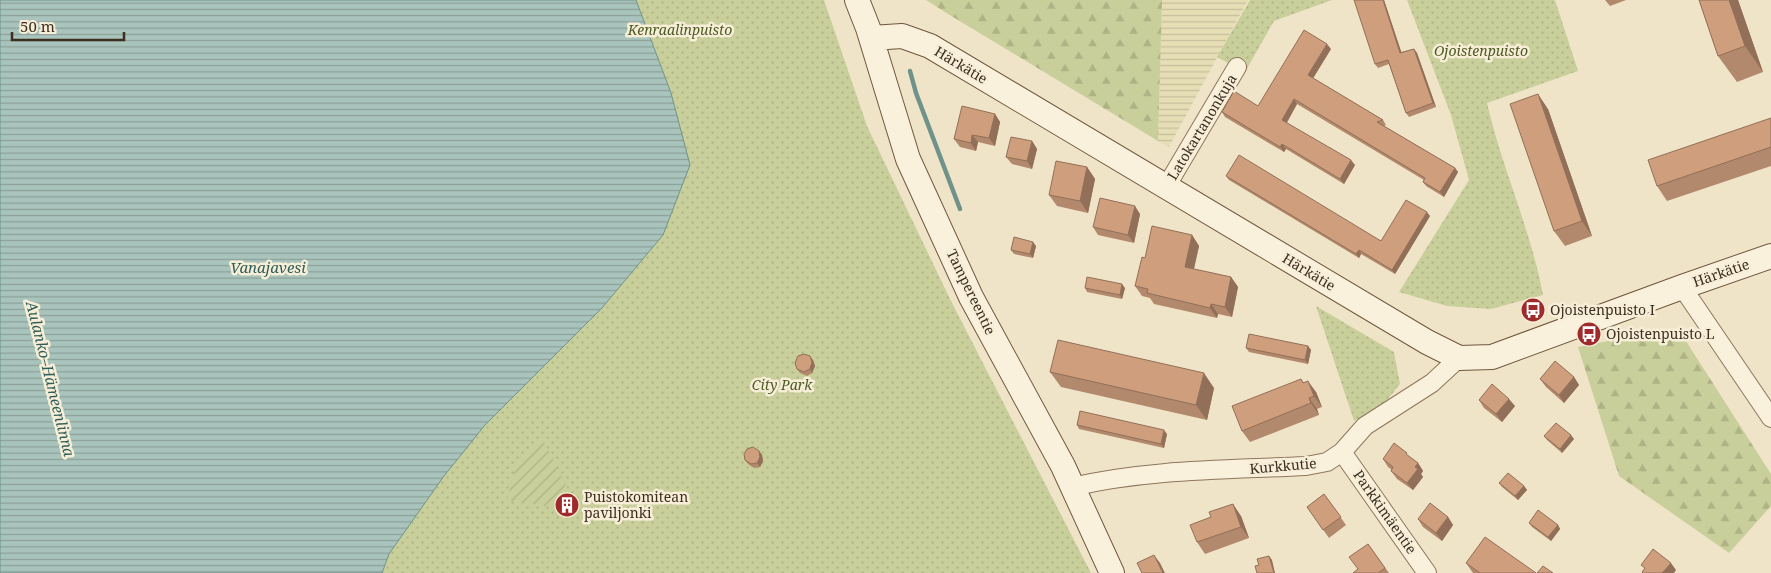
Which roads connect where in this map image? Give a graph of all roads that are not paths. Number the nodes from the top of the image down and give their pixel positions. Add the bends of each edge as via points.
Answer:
1 (857, 0) edge
2 (871, 38) junction
3 (1237, 67) dead end
4 (1166, 187) junction
5 (1771, 256) edge
6 (1682, 287) junction
7 (1458, 358) junction
8 (1771, 418) edge
9 (1342, 452) junction
10 (1072, 487) junction
11 (1112, 573) edge
12 (1427, 573) edge

1 - 2 main road, Tampereentie
2 - 4 main road, Härkätie via 902,36 930,46
2 - 10 main road, Tampereentie via 908,159 971,298
3 - 4 street, Latokartanonkuja
4 - 7 main road, Härkätie
5 - 6 main road, Härkätie
6 - 7 main road, Härkätie via 1492,358
6 - 8 street
7 - 9 street, Kurkkutie via 1432,383 1366,426
9 - 10 street, Kurkkutie via 1327,462 1306,466 1168,474 1103,480
9 - 12 street, Parkkimäentie
10 - 11 main road, Tampereentie

